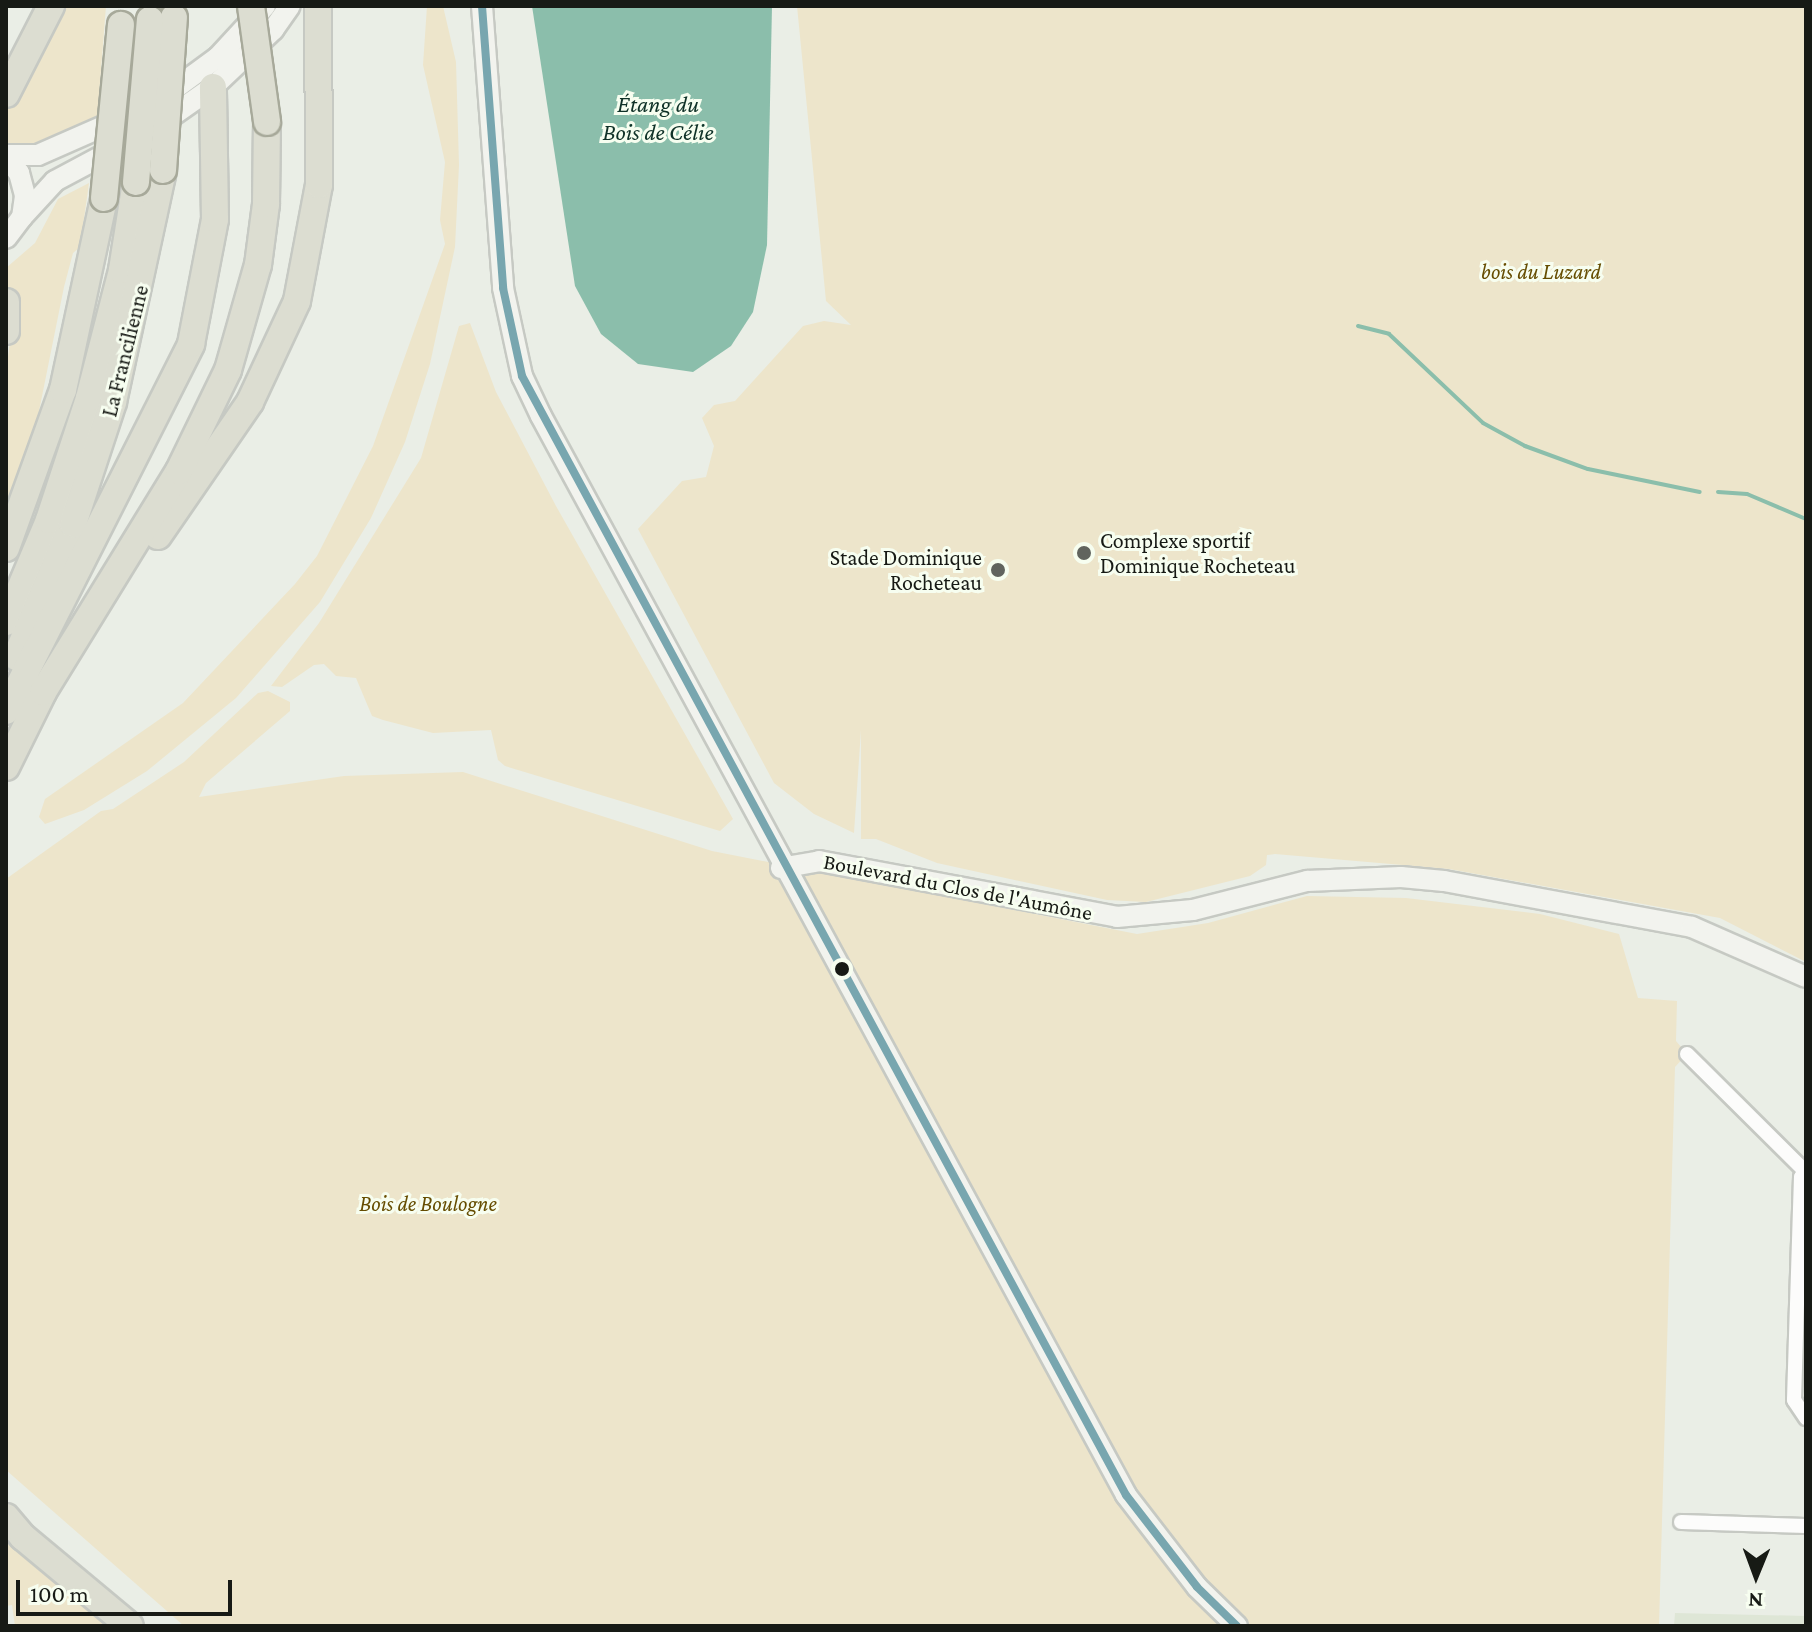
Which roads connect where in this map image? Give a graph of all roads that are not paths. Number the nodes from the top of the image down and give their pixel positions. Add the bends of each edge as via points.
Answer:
1 (51, 6) edge
2 (251, 6) edge
3 (265, 6) edge
4 (290, 6) edge
5 (318, 6) edge
6 (482, 6) edge
7 (162, 12) edge
8 (121, 16) edge
9 (213, 87) junction
10 (6, 94) edge
11 (6, 156) edge
12 (22, 217) junction
13 (6, 238) edge
14 (6, 302) edge
15 (6, 331) edge
16 (6, 548) edge
17 (86, 619) junction
18 (6, 622) edge
19 (6, 678) edge
20 (6, 711) edge
21 (6, 767) edge
22 (781, 868) junction
23 (1806, 977) edge
24 (1687, 1054) dead end
25 (1806, 1172) edge
26 (1806, 1418) edge
27 (6, 1517) edge
28 (1681, 1522) dead end
29 (1806, 1526) edge
30 (14, 1533) edge
31 (130, 1626) edge
32 (1237, 1626) edge

1 - 10 highway
2 - 17 highway, bridge via 267,122 266,204 258,265 228,370 179,471
3 - 11 main road via 218,57 154,104 35,156
4 - 9 main road via 273,30
5 - 17 highway via 319,185 297,301 250,402 111,605
6 - 22 main road via 503,288 522,376 570,476
7 - 18 highway, La Francilienne, bridge via 122,270 93,386 53,508
7 - 19 highway, La Francilienne, bridge via 163,170 129,342 94,466
8 - 16 highway, bridge via 104,198 63,390
9 - 12 main road via 156,127 55,181
9 - 20 highway via 215,219 191,344
11 - 12 main road via 23,183
12 - 13 main road
14 - 15 highway
17 - 21 highway
22 - 23 main road, Boulevard du Clos de l'Aumône via 819,861 1117,917 1193,910 1307,881 1415,878 1692,927
22 - 32 main road via 1126,1495 1197,1587
24 - 25 street
25 - 26 street via 1801,1177 1794,1400
27 - 30 highway
28 - 29 street
30 - 31 highway

